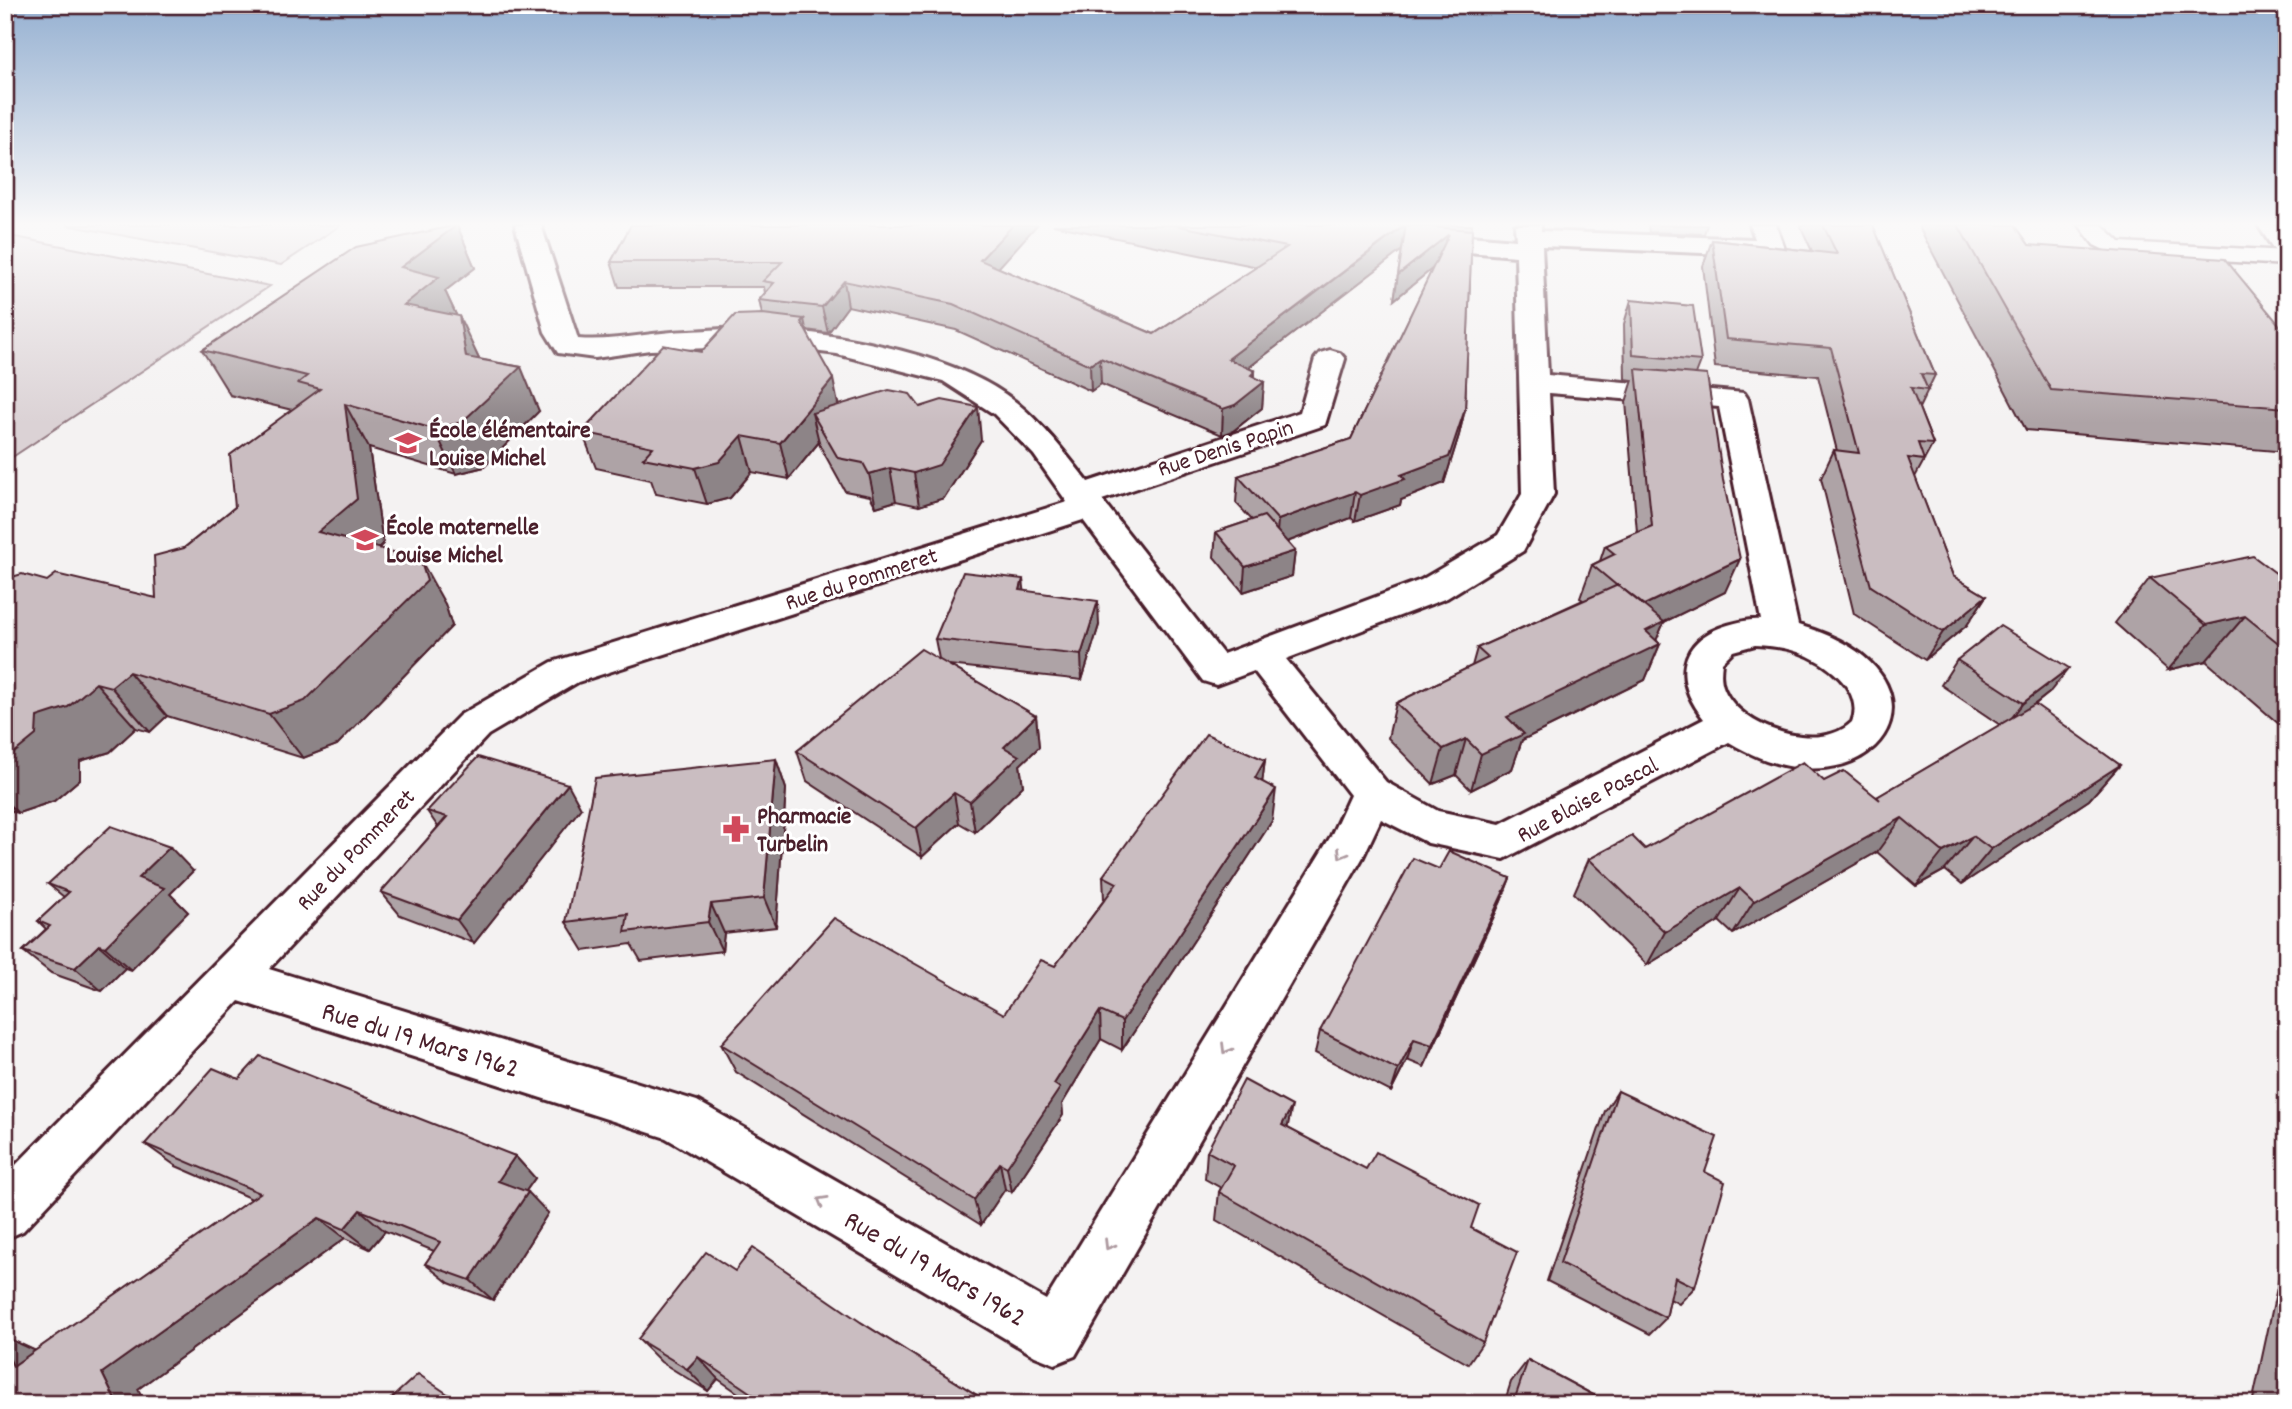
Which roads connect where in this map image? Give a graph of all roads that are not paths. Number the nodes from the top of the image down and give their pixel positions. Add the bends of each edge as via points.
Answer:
1 (547, 291) edge
2 (1531, 291) edge
3 (1330, 359) dead end
4 (1535, 383) junction
5 (1083, 501) junction
6 (1782, 634) junction
7 (1261, 654) junction
8 (1731, 723) junction
9 (1372, 793) junction
10 (230, 978) junction
11 (5, 1213) edge

1 - 5 street via 568,346 595,349 650,341 772,337 838,345 953,375 1005,408 1045,448
2 - 4 street
3 - 5 street, Rue Denis Papin via 1314,418
4 - 6 street via 1733,399
4 - 7 street via 1538,494 1511,543 1434,589
5 - 7 street via 1216,671
5 - 10 street, Rue du Pommeret via 565,672 474,725
6 - 8 street via 1755,632 1730,637 1712,648 1702,663 1702,683 1712,703
6 - 8 street via 1809,641 1855,670 1869,689 1875,709 1871,727 1859,741 1839,750 1812,753 1755,739
7 - 9 street, Rue Blaise Pascal
8 - 9 street, Rue Blaise Pascal via 1504,842 1428,826
9 -> 10 street, Rue du 19 Mars 1962 via 1348,845 1055,1336 679,1118
10 - 11 street, Rue du Pommeret

